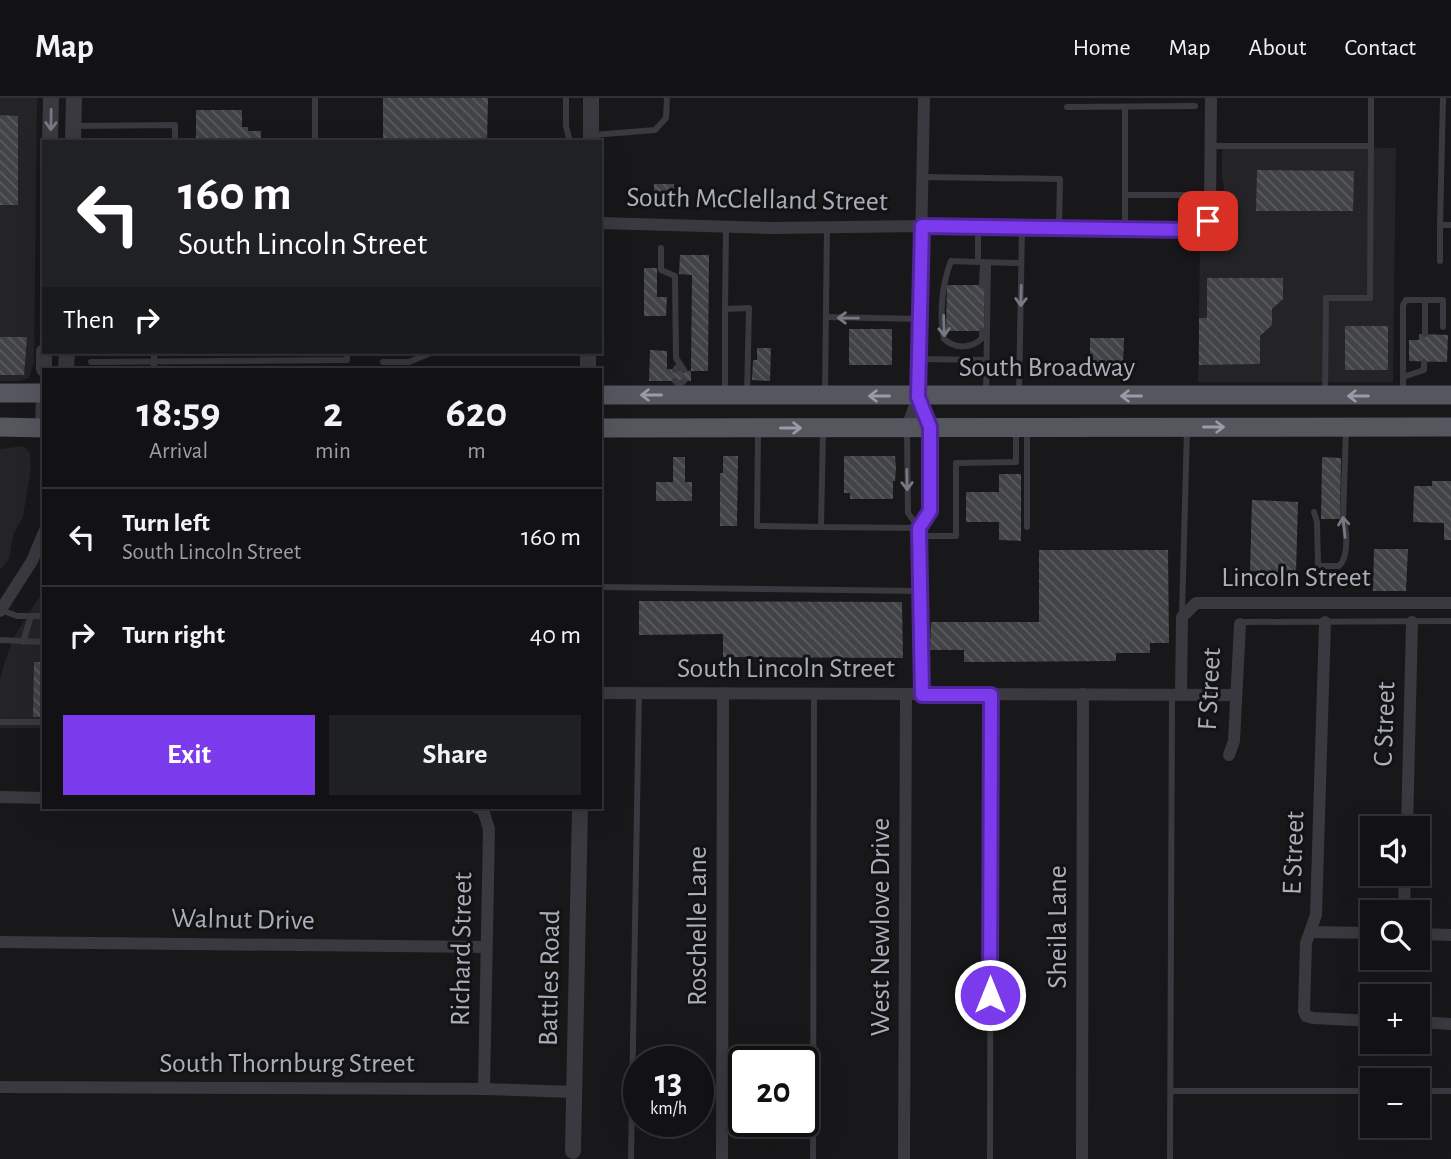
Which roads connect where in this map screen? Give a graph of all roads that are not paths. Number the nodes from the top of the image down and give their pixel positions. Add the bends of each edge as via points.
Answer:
1 (51, 98) edge
2 (74, 98) edge
3 (315, 98) edge
4 (566, 98) edge
5 (591, 98) edge
6 (667, 98) edge
7 (924, 98) edge
8 (1211, 98) edge
9 (1371, 98) edge
10 (1443, 98) edge
11 (1195, 106) dead end
12 (1067, 107) dead end
13 (1125, 107) junction
14 (73, 134) edge
15 (591, 138) edge
16 (50, 140) edge
17 (175, 140) edge
18 (315, 140) edge
19 (570, 140) edge
20 (1210, 146) junction
21 (1371, 146) junction
22 (923, 177) junction
23 (1125, 195) junction
24 (1186, 195) dead end
25 (602, 223) edge
26 (1440, 225) junction
27 (1451, 225) edge
28 (922, 226) junction
29 (726, 227) junction
30 (827, 227) junction
31 (978, 227) junction
32 (1022, 228) junction
33 (1059, 228) junction
34 (1125, 229) junction
35 (661, 248) dead end
36 (1440, 261) dead end
37 (983, 263) junction
38 (1021, 263) junction
39 (982, 285) dead end
40 (1425, 300) junction
41 (725, 309) junction
42 (826, 317) junction
43 (920, 318) junction
44 (1443, 327) dead end
45 (982, 331) dead end
46 (1425, 334) dead end
47 (347, 354) edge
48 (422, 356) edge
49 (919, 359) junction
50 (986, 360) junction
51 (239, 361) junction
52 (91, 362) dead end
53 (383, 362) dead end
54 (1424, 362) dead end
55 (154, 366) edge
56 (242, 368) edge
57 (680, 368) dead end
58 (1403, 386) junction
59 (0, 393) edge
60 (42, 393) edge
61 (602, 395) edge
62 (725, 396) junction
63 (747, 396) junction
64 (825, 396) junction
65 (986, 396) junction
66 (1019, 396) junction
67 (1325, 396) junction
68 (1451, 396) edge
69 (918, 397) junction
70 (907, 427) junction
71 (930, 427) junction
72 (1187, 427) junction
73 (1346, 427) junction
74 (1451, 427) edge
75 (0, 428) edge
76 (602, 428) edge
77 (759, 428) junction
78 (823, 428) junction
79 (1021, 428) junction
80 (42, 430) edge
81 (1314, 512) dead end
82 (821, 527) junction
83 (1027, 527) dead end
84 (919, 532) junction
85 (39, 556) edge
86 (602, 587) edge
87 (920, 591) junction
88 (1451, 603) edge
89 (0, 610) edge
90 (31, 616) junction
91 (42, 616) edge
92 (1182, 618) junction
93 (1451, 621) edge
94 (1325, 622) junction
95 (1412, 622) junction
96 (1240, 624) joint
97 (0, 640) edge
98 (23, 642) junction
99 (42, 642) edge
100 (602, 693) edge
101 (639, 693) junction
102 (723, 693) junction
103 (814, 694) junction
104 (1083, 694) junction
105 (906, 695) junction
106 (922, 695) junction
107 (991, 695) junction
108 (1177, 695) junction
109 (1236, 695) junction
110 (0, 722) edge
111 (42, 722) edge
112 (1228, 755) dead end
113 (0, 797) edge
114 (42, 798) edge
115 (480, 809) edge
116 (580, 809) edge
117 (1407, 816) edge
118 (1310, 932) junction
119 (1360, 933) edge
120 (1430, 934) edge
121 (1451, 934) edge
122 (0, 942) edge
123 (486, 947) junction
124 (1360, 1020) edge
125 (1430, 1023) edge
126 (1451, 1024) edge
127 (0, 1087) edge
128 (484, 1089) junction
129 (574, 1091) junction
130 (1171, 1091) junction
131 (1360, 1091) edge
132 (1430, 1091) edge
133 (1451, 1091) edge
134 (573, 1151) dead end
135 (631, 1159) edge
136 (723, 1159) edge
137 (813, 1159) edge
138 (904, 1159) edge
139 (990, 1159) edge
140 (1082, 1159) edge
141 (1170, 1159) edge

1 -> 16 street
2 - 14 street
3 - 18 lane
4 - 19 lane
5 - 15 street
6 - 15 lane via 666,118 655,130
7 - 22 street
8 - 20 street, South McClelland Street
9 - 21 lane
10 - 26 lane
11 - 13 lane
12 - 13 lane
13 - 23 lane
14 - 17 lane via 175,125
20 - 21 lane
20 - 34 street, South McClelland Street via 1208,221 1188,230
21 - 67 lane via 1370,298 1326,298
22 - 28 street
22 - 33 lane via 1060,179
23 - 24 lane
23 - 34 lane
25 - 29 street, South McClelland Street
26 - 27 lane
26 - 36 lane
28 - 30 street, South McClelland Street
28 - 31 street, South McClelland Street
28 - 43 street
29 - 30 street, South McClelland Street
29 - 41 lane
30 - 42 lane
31 - 32 street, South McClelland Street
31 - 37 lane
32 - 33 street, South McClelland Street
32 - 38 lane
33 - 34 street, South McClelland Street
35 - 57 lane via 661,270 675,276
37 - 38 lane
37 - 39 lane
37 -> 45 lane via 951,261 944,285 943,326 944,339 953,345 977,344
37 - 50 lane
38 -> 66 lane
40 - 44 lane via 1443,300
40 - 46 lane
40 - 58 lane via 1406,300 1403,305
41 - 62 lane
41 - 63 lane via 749,308
43 -> 42 lane
42 - 64 lane
43 - 49 street
47 - 51 lane via 347,360
48 - 53 lane
49 - 50 lane
49 - 69 street
50 - 65 lane
51 - 55 lane
51 - 56 lane
52 - 55 lane
54 - 58 lane via 1424,370
58 -> 67 main road, South Broadway
58 - 68 main road, South Broadway
59 - 60 main road
62 -> 61 main road, South Broadway via 679,386
62 - 63 main road, South Broadway
63 - 64 main road, South Broadway
69 -> 64 main road, South Broadway
65 - 66 main road, South Broadway
65 - 69 main road, South Broadway
67 -> 66 main road, South Broadway
69 - 70 street
69 - 71 street
70 - 71 main road
70 - 78 main road
70 -> 84 lane via 908,513
71 - 79 main road
71 - 84 lane via 930,511
72 -> 73 main road
72 - 79 main road
72 - 92 lane
73 - 74 main road
81 -> 73 lane via 1318,564 1339,566 1345,558
75 - 80 main road
76 - 77 main road
77 -> 78 main road
77 - 82 lane via 757,526
78 - 82 lane
79 - 83 lane
79 - 84 lane via 1016,462 957,463 956,536
82 - 84 lane
84 - 87 lane
85 - 89 street
86 - 87 lane
87 - 106 lane
88 - 92 street, Lincoln Street via 1196,603
89 - 90 lane
90 - 91 lane
90 - 98 lane
92 - 108 street
93 - 95 lane
94 - 95 lane
94 - 96 lane
94 - 118 street, E Street via 1316,915
95 - 117 street, C Street
96 - 109 street, F Street
97 - 98 lane
98 - 99 lane
100 - 101 street, South Lincoln Street
101 - 102 street, South Lincoln Street
101 - 135 lane
102 - 103 street, South Lincoln Street
102 - 136 street, Roschelle Lane
103 - 105 street, South Lincoln Street
103 - 137 lane
104 - 107 street, South Lincoln Street
104 - 108 street, South Lincoln Street
104 - 140 street, Sheila Lane
105 - 106 street, South Lincoln Street
105 - 138 street, West Newlove Drive
106 - 107 street, South Lincoln Street
107 - 139 lane
108 - 109 street, South Lincoln Street
108 - 130 lane
109 - 112 street, F Street via 1234,741
110 - 111 lane
113 - 114 street
115 - 123 street, Richard Street via 488,830
116 - 129 street, Battles Road
118 - 119 street
118 - 124 street, E Street via 1306,1016
120 - 121 street
122 - 123 street, Walnut Drive
123 - 128 street, Richard Street
125 - 126 street
127 - 128 street, South Thornburg Street
128 - 129 street, South Thornburg Street
129 - 134 street, Battles Road
130 - 131 lane
130 - 141 lane
132 - 133 lane

